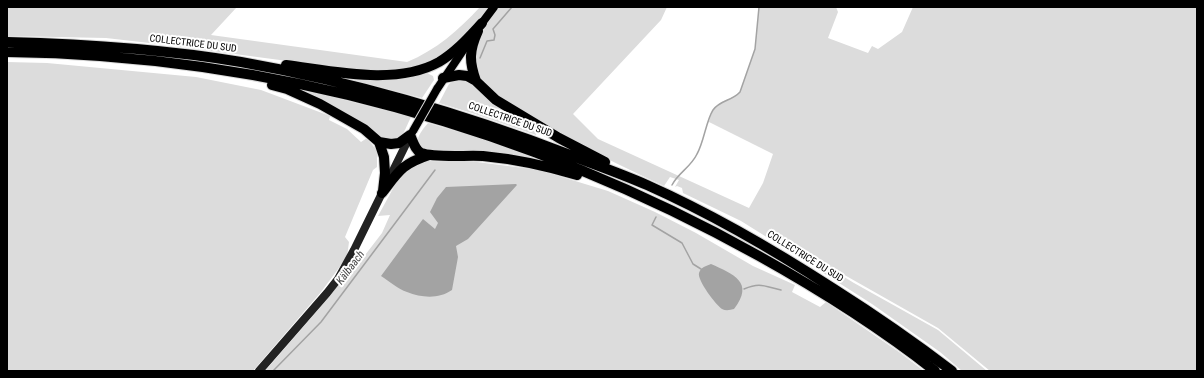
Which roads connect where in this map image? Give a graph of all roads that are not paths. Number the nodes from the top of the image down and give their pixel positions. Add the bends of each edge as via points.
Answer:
1 (494, 7) edge
2 (482, 23) junction
3 (7, 42) edge
4 (7, 52) edge
5 (240, 62) junction
6 (426, 68) junction
7 (233, 72) junction
8 (476, 81) junction
9 (440, 83) junction
10 (412, 133) junction
11 (379, 142) junction
12 (429, 155) junction
13 (646, 185) junction
14 (625, 189) junction
15 (382, 193) junction
16 (259, 371) edge
17 (935, 371) edge
18 (952, 371) edge

1 - 2 main road
2 - 6 highway via 450,54
2 - 8 highway via 472,43 470,55
2 - 9 main road
3 - 5 highway, COLLECTRICE DU SUD via 106,46
4 - 7 highway via 124,58
5 - 6 highway via 374,74 395,74
5 - 13 highway, COLLECTRICE DU SUD via 358,86 465,117 543,144
6 - 9 highway via 435,73
7 - 11 highway via 287,89 320,104 364,129
7 - 14 highway via 321,89 411,111 540,154
8 - 9 highway via 459,74
8 - 13 highway via 496,100 538,126
9 - 10 main road, bridge
10 - 11 highway via 400,143
10 - 12 highway via 419,152
10 - 15 main road
11 - 15 highway via 384,157 385,173
12 - 14 highway via 511,159
12 - 15 highway via 412,160 399,170
13 - 18 highway, COLLECTRICE DU SUD via 762,244 868,311
14 - 17 highway via 697,223 794,276 864,320
15 - 16 main road via 338,278

